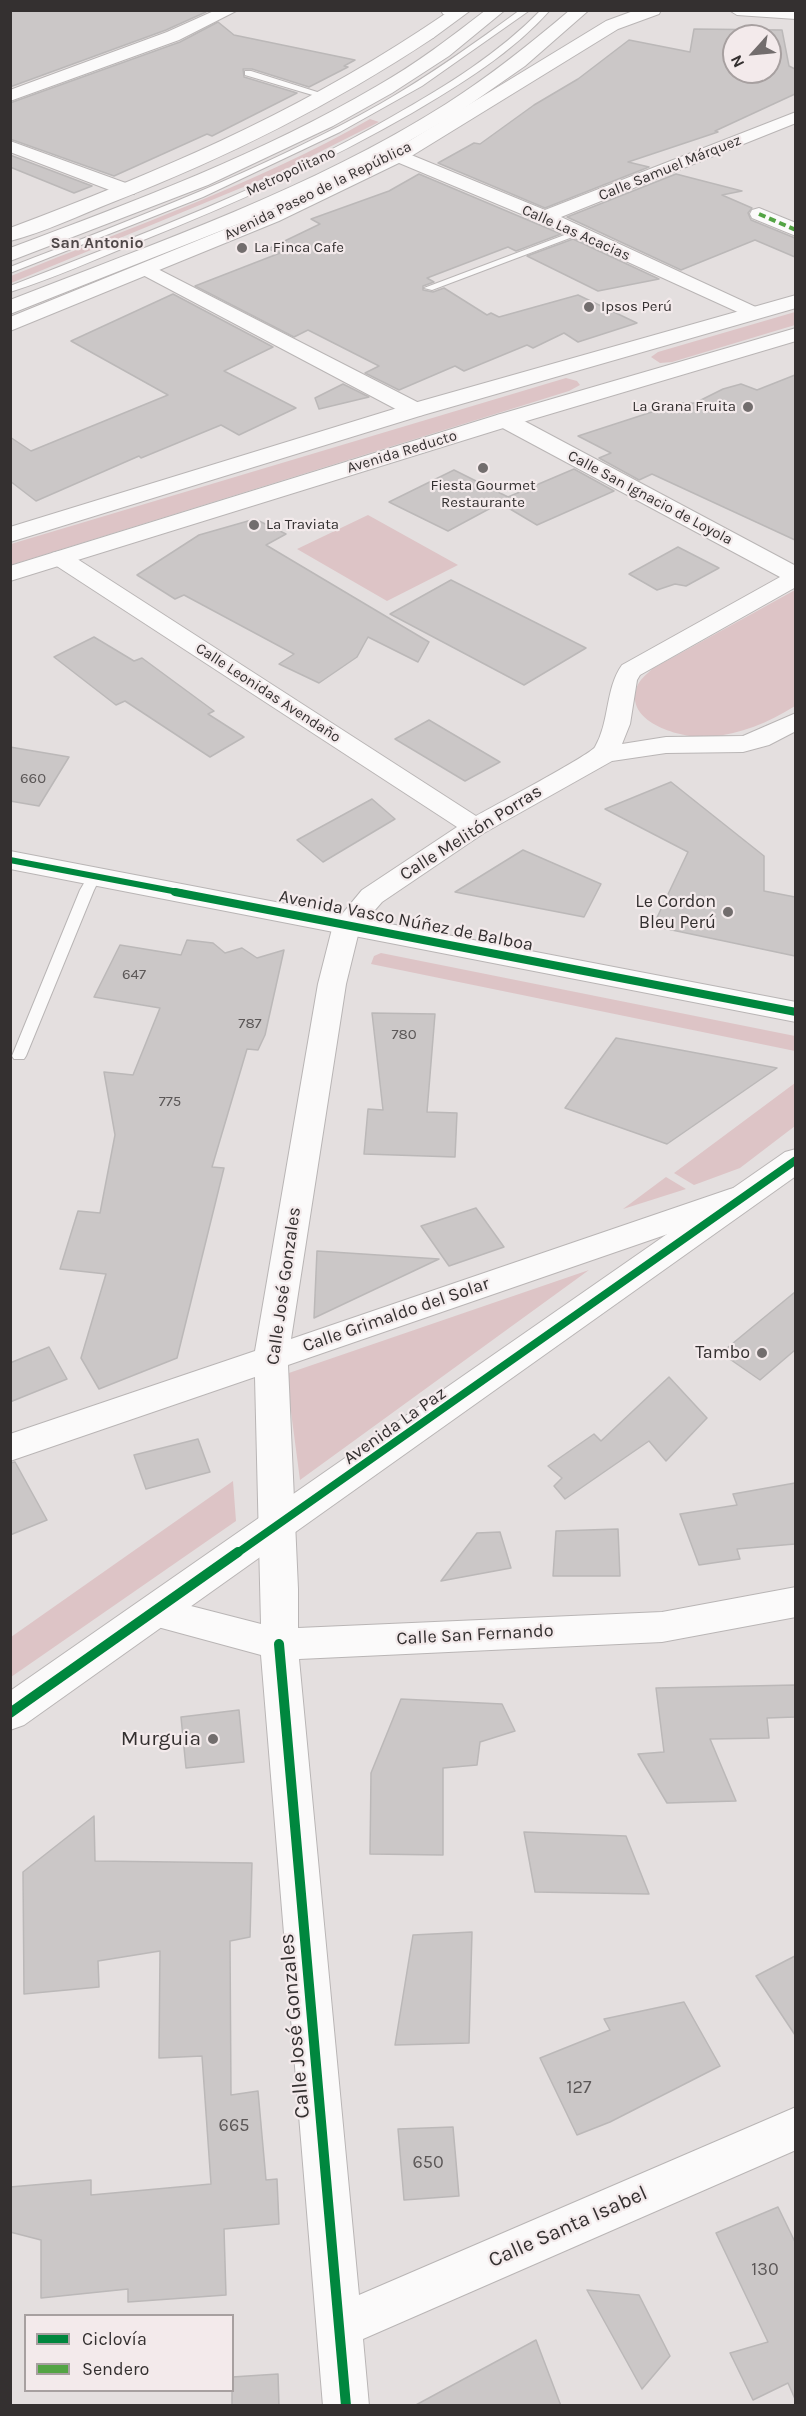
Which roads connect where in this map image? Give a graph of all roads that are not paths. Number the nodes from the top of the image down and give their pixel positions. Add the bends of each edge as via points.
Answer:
1 (230, 10) edge
2 (449, 10) edge
3 (463, 10) edge
4 (497, 10) edge
5 (526, 10) edge
6 (546, 10) edge
7 (581, 10) edge
8 (607, 10) edge
9 (736, 10) edge
10 (648, 11) edge
11 (795, 14) edge
12 (427, 34) junction
13 (543, 45) junction
14 (248, 73) dead end
15 (10, 96) edge
16 (329, 97) junction
17 (795, 117) edge
18 (770, 128) junction
19 (795, 138) edge
20 (10, 146) edge
21 (398, 156) junction
22 (127, 190) junction
23 (759, 214) dead end
24 (545, 217) junction
25 (795, 230) edge
26 (578, 233) junction
27 (10, 235) edge
28 (10, 255) edge
29 (146, 268) junction
30 (10, 270) edge
31 (429, 288) dead end
32 (10, 289) edge
33 (795, 301) edge
34 (10, 308) edge
35 (753, 314) junction
36 (10, 325) edge
37 (795, 334) edge
38 (604, 357) junction
39 (636, 381) junction
40 (414, 410) junction
41 (505, 420) junction
42 (14, 530) edge
43 (60, 558) junction
44 (10, 574) edge
45 (795, 576) edge
46 (623, 693) junction
47 (795, 720) edge
48 (699, 744) junction
49 (605, 754) junction
50 (475, 827) junction
51 (10, 860) edge
52 (95, 876) junction
53 (347, 925) junction
54 (795, 1012) edge
55 (20, 1056) dead end
56 (795, 1160) edge
57 (748, 1194) junction
58 (271, 1358) junction
59 (10, 1448) edge
60 (278, 1526) junction
61 (795, 1602) edge
62 (156, 1612) junction
63 (279, 1644) junction
64 (10, 1713) edge
65 (795, 2128) edge
66 (340, 2326) junction
67 (346, 2406) edge

1 - 15 street via 173,36
2 - 12 street
3 - 12 main road
4 - 28 main road via 422,66 317,126 184,187
5 - 30 lane, Metropolitano via 424,81 317,141 192,198
6 - 32 lane, Metropolitano via 471,71 339,150 207,211
7 - 13 main road
8 - 13 main road
9 - 11 main road
10 - 21 main road, Avenida Paseo de la República via 592,37
12 - 16 main road
13 - 34 main road via 449,108 346,166 247,212
14 - 16 lane
16 - 22 main road via 257,134
17 - 18 street, Calle Samuel Márquez
18 - 19 street
18 - 24 street, Calle Samuel Márquez
20 - 22 street
21 - 24 street, Calle Las Acacias
21 - 29 main road, Avenida Paseo de la República via 272,217
22 - 27 main road
23 - 25 street
24 - 26 street, Calle Las Acacias
26 - 31 lane
26 - 35 street, Calle Las Acacias
29 - 36 main road, Avenida Paseo de la República
29 - 40 street
33 - 35 main road, Avenida Reducto
35 - 38 main road, Avenida Reducto
37 - 39 main road, Avenida Reducto
38 - 39 main road
38 - 40 main road, Avenida Reducto
39 - 41 main road, Avenida Reducto
40 - 42 main road, Avenida Reducto
41 - 43 main road, Avenida Reducto
41 - 45 street, Calle San Ignacio de Loyola
43 - 44 main road, Avenida Reducto
43 - 50 street, Calle Leonidas Avendaño
45 - 46 street via 643,661 631,670
46 - 48 street via 645,723 665,734
46 - 49 street via 617,724
47 - 48 street, Calle Melitón Porras via 760,740
48 - 49 street, Calle Melitón Porras
49 - 50 street, Calle Melitón Porras
50 - 53 street, Calle Melitón Porras via 372,896
51 - 52 main road, Avenida Vasco Núñez de Balboa
52 - 53 main road, Avenida Vasco Núñez de Balboa
52 - 55 lane
53 - 54 main road, Avenida Vasco Núñez de Balboa
53 - 58 street, Calle José Gonzales via 332,984
56 - 57 main road, Avenida La Paz
57 - 58 street, Calle Grimaldo del Solar
57 - 60 main road, Avenida La Paz
58 - 59 street, Calle Grimaldo del Solar
58 - 60 street, Calle José Gonzales
60 - 62 main road, Avenida La Paz
60 - 63 street, Calle José Gonzales
61 - 63 street, Calle San Fernando via 662,1627
62 - 63 street, Calle San Fernando
62 - 64 main road, Avenida La Paz
63 - 66 street, Calle José Gonzales
65 - 66 street, Calle Santa Isabel
66 - 67 street, Calle José Gonzales

